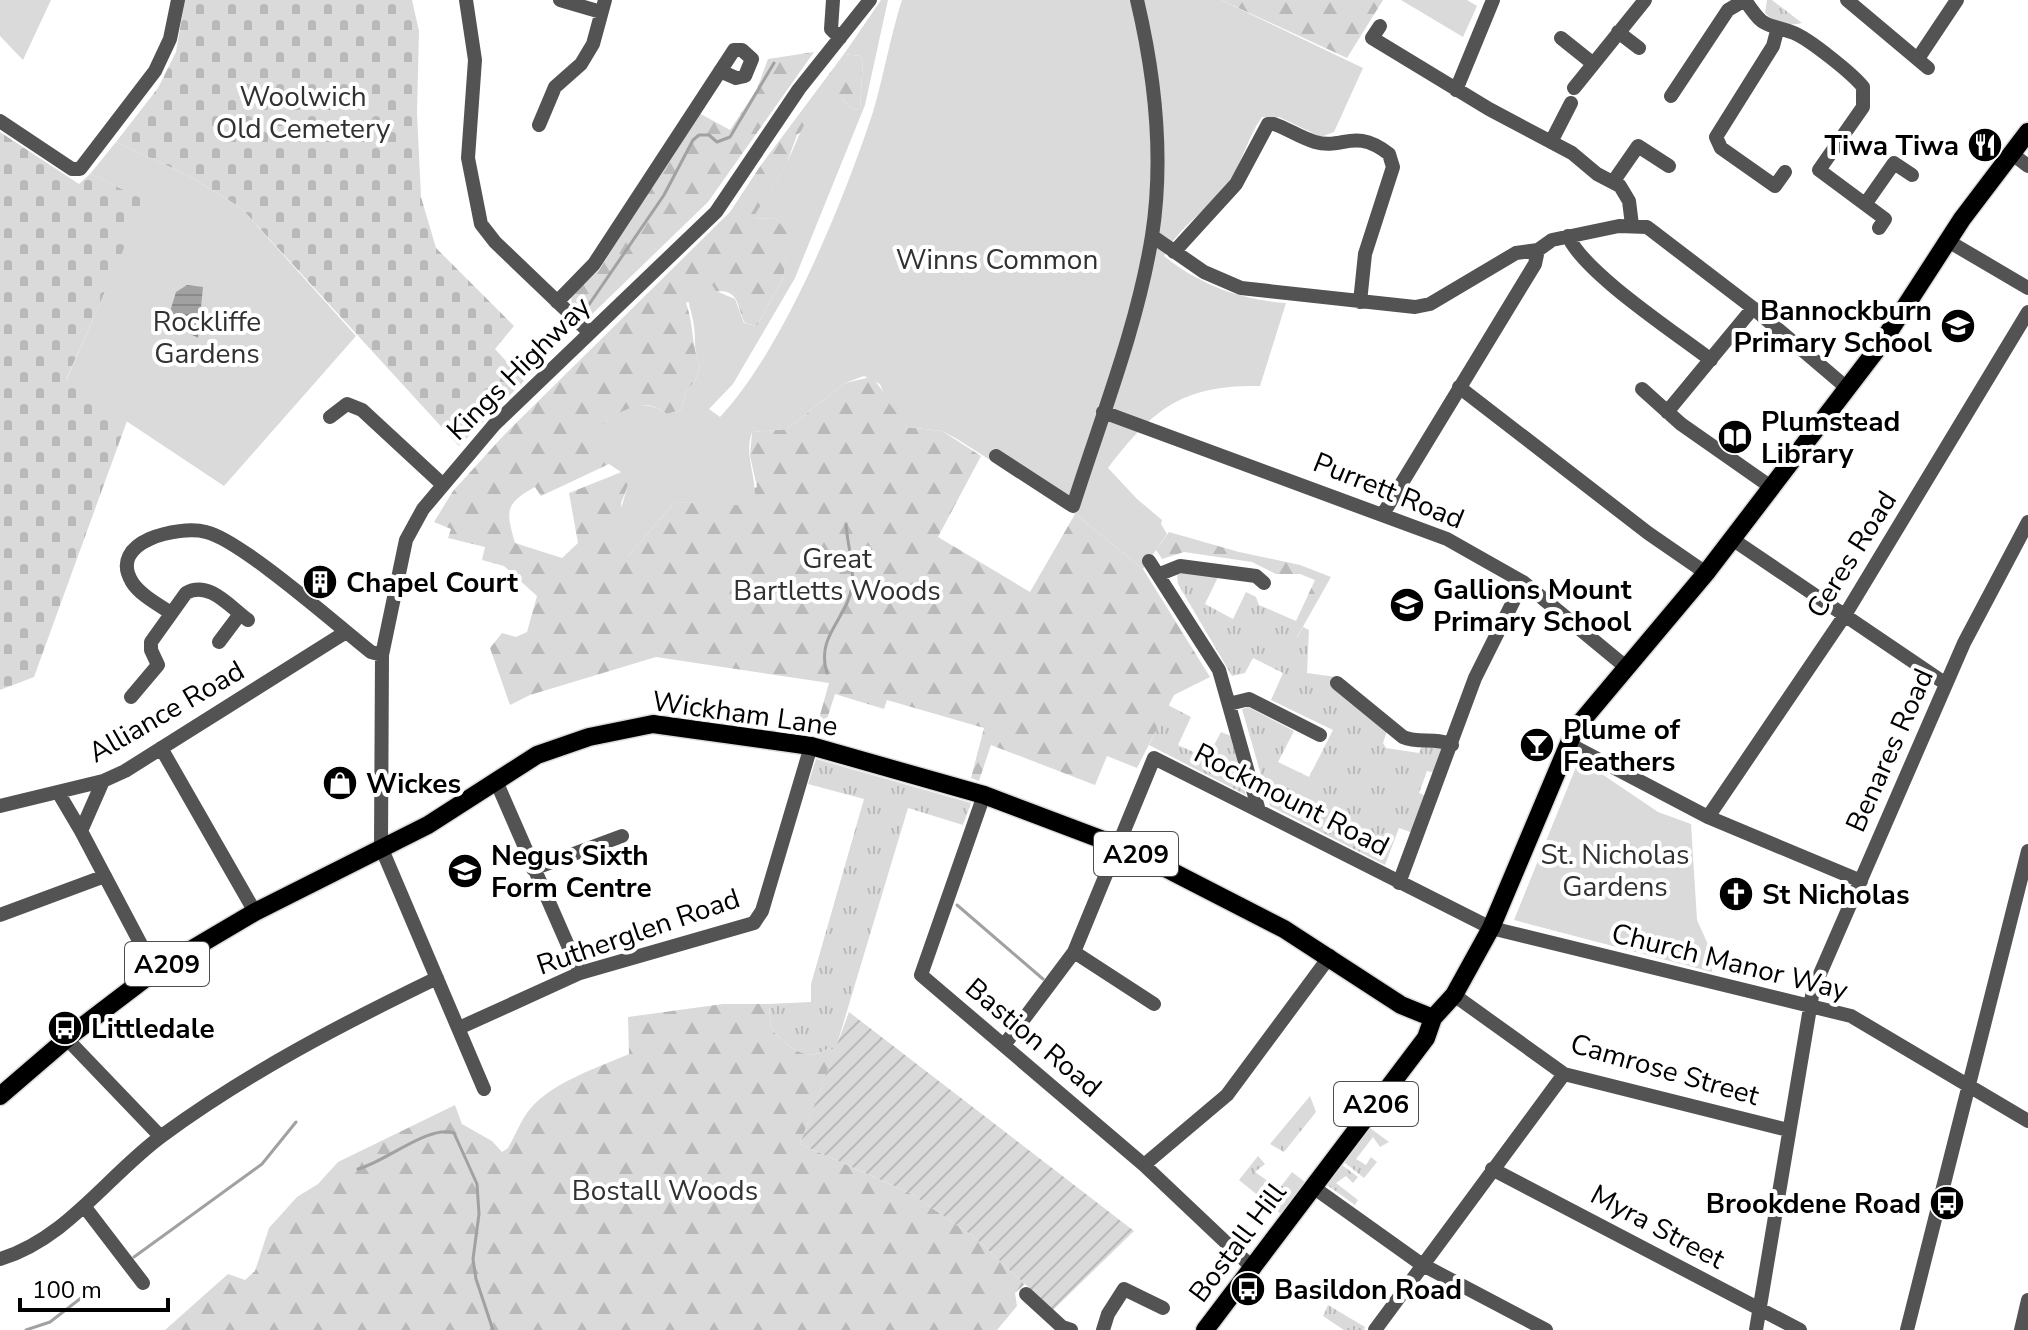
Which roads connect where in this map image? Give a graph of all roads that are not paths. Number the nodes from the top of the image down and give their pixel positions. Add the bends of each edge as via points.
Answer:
1 (178, 0) edge
2 (466, 0) edge
3 (560, 0) edge
4 (833, 0) edge
5 (870, 0) edge
6 (1137, 0) edge
7 (1493, 0) edge
8 (1645, 0) edge
9 (1745, 0) edge
10 (1847, 0) edge
11 (1957, 0) edge
12 (603, 6) edge
13 (1380, 26) dead end
14 (1777, 31) junction
15 (1618, 32) junction
16 (840, 38) junction
17 (1561, 38) dead end
18 (1639, 48) dead end
19 (1591, 62) junction
20 (720, 71) dead end
21 (1456, 90) junction
22 (1671, 96) dead end
23 (0, 121) edge
24 (539, 125) dead end
25 (2028, 132) edge
26 (1551, 142) junction
27 (2011, 153) junction
28 (1669, 166) dead end
29 (2028, 166) edge
30 (1785, 172) dead end
31 (1912, 175) dead end
32 (1613, 182) junction
33 (1866, 203) junction
34 (1632, 225) junction
35 (1879, 228) dead end
36 (1152, 236) junction
37 (1568, 236) junction
38 (1948, 241) junction
39 (1538, 250) junction
40 (1174, 252) junction
41 (2028, 288) edge
42 (557, 302) junction
43 (1360, 302) junction
44 (1753, 308) junction
45 (2028, 312) edge
46 (589, 332) junction
47 (1711, 360) junction
48 (1459, 387) junction
49 (1847, 388) junction
50 (1642, 389) dead end
51 (1103, 412) junction
52 (1667, 412) junction
53 (330, 417) dead end
54 (996, 456) dead end
55 (442, 484) junction
56 (1771, 487) junction
57 (1383, 514) junction
58 (2028, 522) edge
59 (1732, 539) junction
60 (1149, 561) dead end
61 (1706, 573) junction
62 (1160, 574) junction
63 (1523, 582) junction
64 (1264, 583) dead end
65 (171, 613) junction
66 (1845, 615) junction
67 (346, 632) junction
68 (219, 642) dead end
69 (382, 655) junction
70 (1627, 668) junction
71 (1337, 683) dead end
72 (1946, 684) junction
73 (131, 697) dead end
74 (1229, 704) junction
75 (1320, 735) dead end
76 (1567, 743) junction
77 (1452, 745) junction
78 (811, 746) junction
79 (161, 748) junction
80 (103, 781) junction
81 (496, 781) junction
82 (58, 792) junction
83 (984, 795) junction
84 (0, 806) edge
85 (1259, 811) junction
86 (1708, 817) junction
87 (81, 831) junction
88 (622, 836) dead end
89 (1119, 846) junction
90 (381, 847) junction
91 (2028, 851) edge
92 (533, 869) junction
93 (105, 876) junction
94 (1861, 881) junction
95 (1399, 883) junction
96 (255, 912) junction
97 (0, 915) edge
98 (1491, 928) junction
99 (1074, 952) junction
100 (1330, 956) junction
101 (155, 971) junction
102 (580, 973) junction
103 (437, 978) junction
104 (1454, 995) junction
105 (1154, 1004) dead end
106 (1808, 1004) junction
107 (1433, 1018) junction
108 (459, 1028) junction
109 (66, 1038) junction
110 (1005, 1044) junction
111 (1564, 1074) junction
112 (1967, 1087) junction
113 (484, 1089) dead end
114 (0, 1096) edge
115 (2028, 1121) edge
116 (1788, 1130) junction
117 (160, 1136) junction
118 (1144, 1165) junction
119 (1492, 1169) junction
120 (1313, 1187) junction
121 (84, 1206) junction
122 (0, 1259) edge
123 (1421, 1264) junction
124 (1254, 1269) junction
125 (143, 1283) dead end
126 (1026, 1294) dead end
127 (2028, 1300) edge
128 (1163, 1308) dead end
129 (1759, 1309) junction
130 (1071, 1330) edge
131 (1103, 1330) edge
132 (1205, 1330) edge
133 (1375, 1330) edge
134 (1546, 1330) edge
135 (1756, 1330) edge
136 (1800, 1330) edge
137 (1907, 1330) edge
138 (2021, 1330) edge

1 - 23 street via 170,39 155,71 80,169 72,169
2 - 42 street via 475,60 468,158 481,224
3 - 12 street
4 - 16 street via 831,29
5 - 16 street, Kings Highway
6 - 36 street via 1155,108
7 - 21 street
8 - 15 street
9 - 14 street via 1759,20
9 - 22 street via 1728,10
10 - 11 street via 1923,62
12 - 24 street via 593,44 581,64 555,87
13 - 21 street via 1372,38 1416,71
14 - 30 street via 1773,46 1716,137 1721,148 1775,186
14 - 33 street via 1795,34 1863,87 1863,107 1819,170
15 - 18 street
15 - 19 street
16 - 46 street, Kings Highway via 773,124 716,212
17 - 19 street
19 - 26 street
20 - 42 street via 594,264
21 - 26 street
25 - 27 main road, A206
26 - 32 street
27 - 29 street
27 - 38 main road, A206
28 - 32 street via 1638,146
31 - 33 street via 1897,158
32 - 34 street via 1626,192
33 - 35 street via 1885,219
34 - 37 street
34 - 44 street via 1653,230
36 - 40 street
36 - 51 street
37 - 39 street
37 - 47 street via 1608,280
38 - 41 street
38 - 49 main road, A206 via 1905,312
39 - 43 street via 1516,253 1422,307
39 - 48 street via 1535,264
40 - 43 street via 1241,288
40 - 43 street via 1236,184 1268,124 1317,143 1363,141 1393,159 1365,254
42 - 46 street
44 - 47 street
44 - 49 street
45 - 66 street, Ceres Road
46 - 55 street, Kings Highway
47 - 52 street
48 - 57 street
48 - 61 street
49 - 56 main road, A206
50 - 52 street
51 - 54 street via 1073,506
51 - 57 street, Purrett Road
52 - 56 street
53 - 55 street via 347,404 362,410
55 - 69 street, Kings Highway via 406,540
56 - 59 main road, A206
57 - 63 street, Purrett Road via 1447,539
58 - 72 street, Benares Road
59 - 61 main road, A206
59 - 66 street
60 - 62 street
61 - 70 main road, A206
62 - 64 street via 1180,566 1256,576
62 - 74 street via 1219,670
63 - 70 street, Purrett Road
63 - 77 street via 1475,678
65 - 67 street via 134,585 129,561 142,542 162,533 195,530 240,551
65 - 68 street via 186,593 201,588 244,617
65 - 73 street via 151,642 158,665
66 - 72 street
66 - 86 street, Ceres Road
67 - 69 street
67 - 79 street, Alliance Road
69 - 90 street, Kings Highway
70 - 76 main road, A206
71 - 77 street via 1403,737
72 - 94 street, Benares Road
74 - 75 street via 1249,699
74 - 85 street
76 - 86 street
76 - 98 main road, A206
77 - 95 street
78 - 81 main road, Wickham Lane / A209 via 636,725 549,750
78 - 83 main road, Wickham Lane / A209
78 - 102 street, Rutherglen Road via 754,923
79 - 80 street, Alliance Road
79 - 96 street
80 - 82 street, Alliance Road
80 - 87 street
81 - 90 main road, Wickham Lane / A209 via 428,825
81 - 92 street
82 - 84 street, Alliance Road
82 - 87 street
83 - 89 main road, Wickham Lane / A209
83 - 110 street, Bastion Road via 921,975
85 - 89 street, Rockmount Road via 1154,758
85 - 95 street, Rockmount Road
86 - 94 street
87 - 93 street
88 - 92 street
89 - 99 street
89 - 100 main road, Wickham Lane / A209
90 - 96 main road, Wickham Lane / A209
90 - 103 street
91 - 112 street
92 - 102 street
93 - 97 street
93 - 101 street
94 - 106 street, Benares Road
95 - 98 street, Rockmount Road
96 - 101 main road, Wickham Lane / A209
98 - 104 main road, A206
98 - 106 street, Church Manor Way
99 - 105 street
99 - 110 street
100 - 107 main road, Wickham Lane / A209 via 1401,1005
100 - 118 street via 1227,1095
101 - 109 main road, Wickham Lane / A209
102 - 108 street, Rutherglen Road
103 - 108 street
103 - 117 street via 280,1057
104 - 107 main road, A206
104 - 111 street, Camrose Street
106 - 112 street, Church Manor Way via 1851,1016
106 - 116 street, Benares Road
107 - 120 main road, A206 via 1426,1038
108 - 113 street
109 - 114 main road, Wickham Lane / A209
109 - 117 street
110 - 118 street, Bastion Road
111 - 116 street, Camrose Street
111 - 119 street
112 - 115 street, Church Manor Way
112 - 137 street
116 - 129 street, Benares Road
117 - 121 street
118 - 124 street, Bastion Road
119 - 123 street
119 - 129 street, Myra Street
120 - 123 street
120 - 124 main road, Bostall Hill / A206
121 - 122 street via 38,1242
121 - 125 street
123 - 133 street
123 - 134 street
124 - 132 main road, Bostall Hill / A206
126 - 130 street
127 - 138 street
128 - 131 street via 1124,1289
129 - 135 street, Benares Road
129 - 136 street, Myra Street

